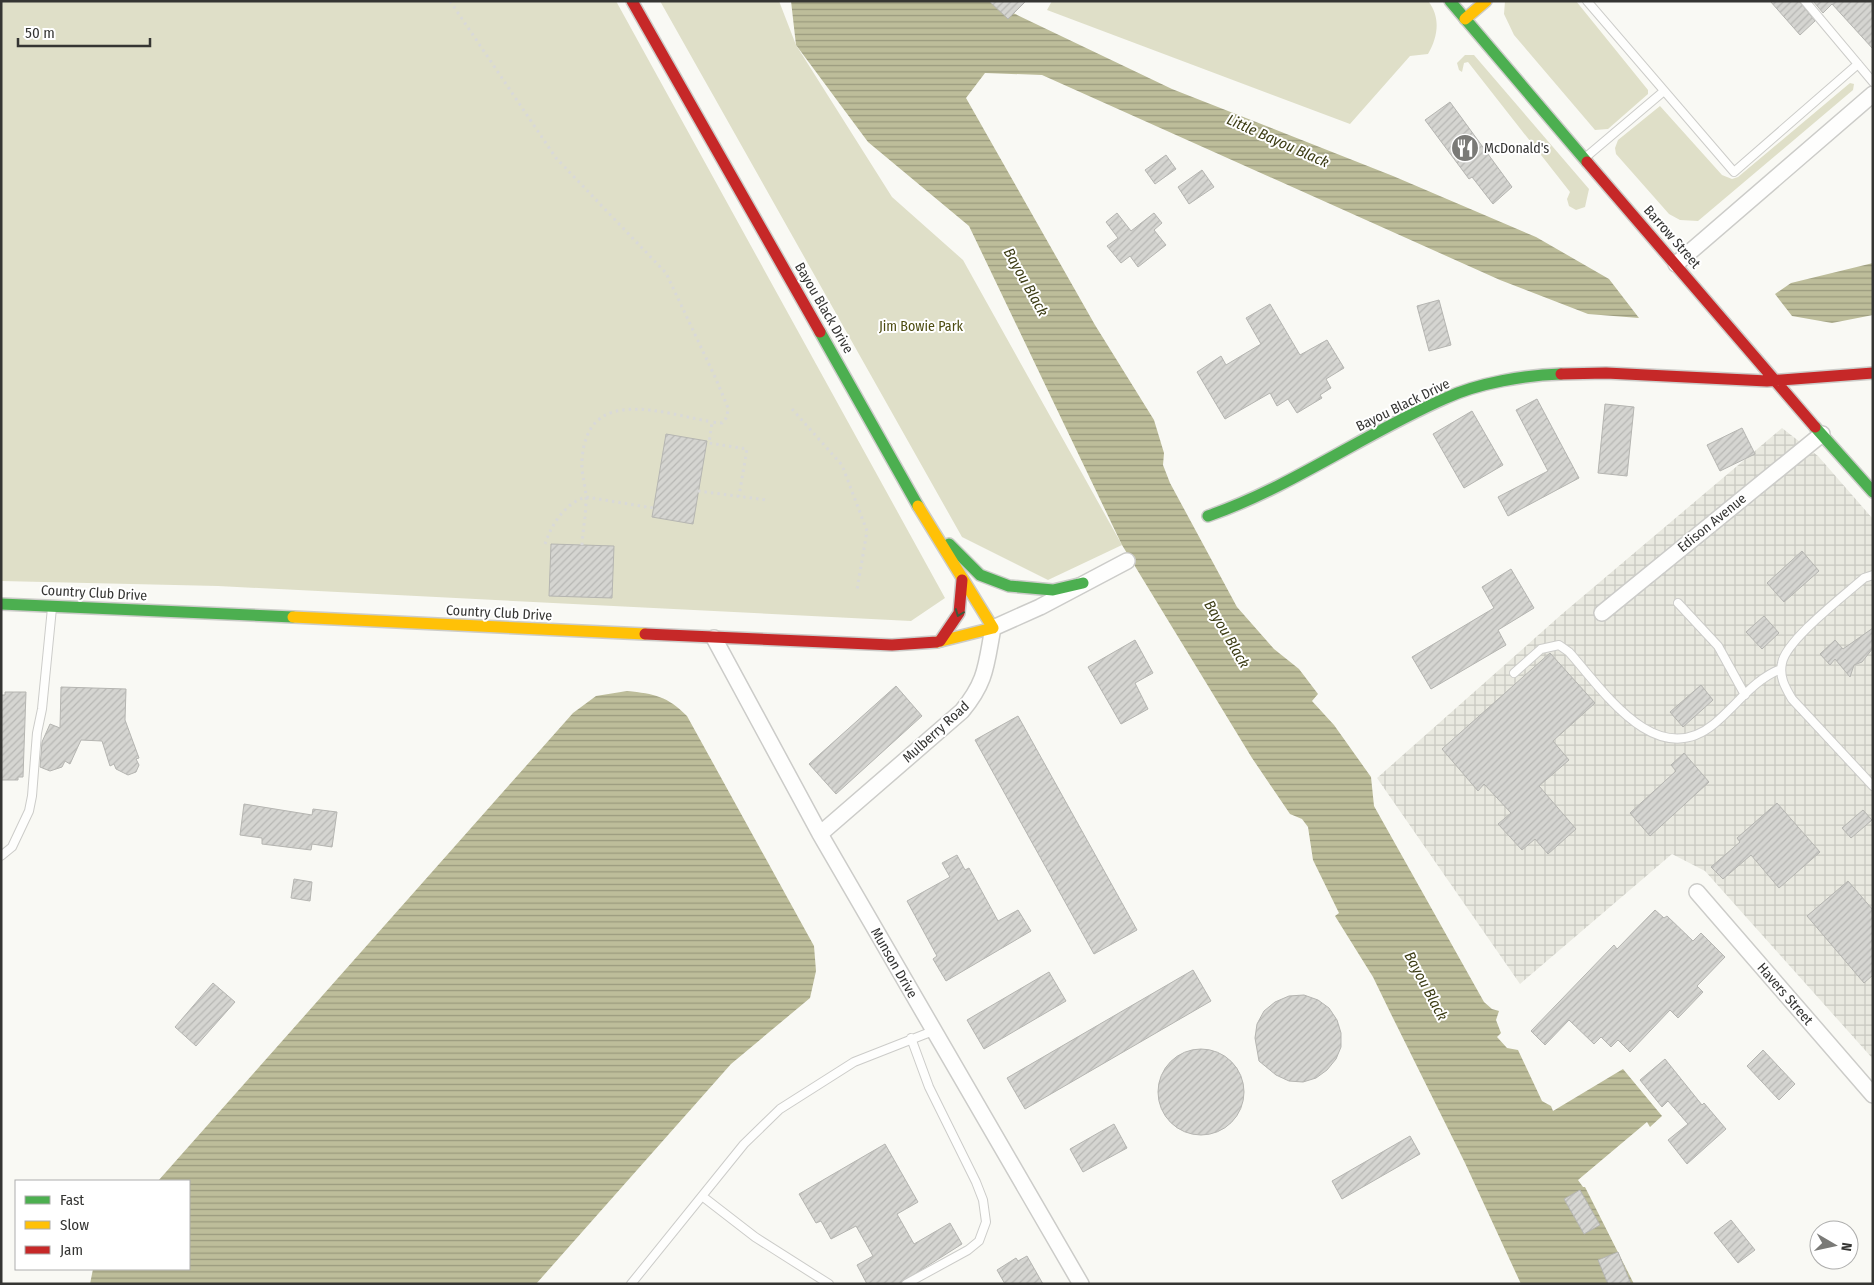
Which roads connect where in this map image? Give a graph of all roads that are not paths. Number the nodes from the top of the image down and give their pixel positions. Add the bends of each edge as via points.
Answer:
1 (632, 1) edge
2 (1450, 1) edge
3 (1486, 1) edge
4 (1587, 1) edge
5 (1805, 1) edge
6 (1465, 19) junction
7 (1858, 64) junction
8 (1873, 82) edge
9 (1664, 91) junction
10 (1873, 94) edge
11 (1585, 158) junction
12 (1676, 264) junction
13 (1873, 372) edge
14 (1775, 380) junction
15 (1822, 434) junction
16 (1873, 492) edge
17 (1208, 516) dead end
18 (927, 522) junction
19 (1128, 561) dead end
20 (1873, 575) edge
21 (962, 580) junction
22 (1083, 583) junction
23 (1678, 603) dead end
24 (1, 604) edge
25 (52, 606) junction
26 (1602, 613) dead end
27 (993, 628) junction
28 (714, 638) junction
29 (940, 641) junction
30 (1781, 669) junction
31 (1514, 673) dead end
32 (1745, 695) junction
33 (1873, 786) edge
34 (820, 834) junction
35 (1, 856) edge
36 (1697, 892) dead end
37 (933, 1031) junction
38 (911, 1038) junction
39 (1873, 1095) edge
40 (702, 1196) junction
41 (631, 1284) edge
42 (829, 1284) edge
43 (906, 1284) edge
44 (1082, 1284) edge

1 - 18 street, Bayou Black Drive
2 - 6 street, Barrow Street
3 - 6 street
4 - 9 lane
5 - 7 lane
6 - 11 street, Barrow Street
7 - 8 lane
7 - 9 lane via 1734,172
9 - 11 lane
10 - 12 street
11 - 12 street, Barrow Street
12 - 14 street, Barrow Street
13 - 14 street, Bayou Black Drive
14 - 15 street, Barrow Street
14 - 17 street, Bayou Black Drive via 1606,373 1540,375 1507,380 1447,397 1246,504
15 - 16 street, Barrow Street
15 - 26 street, Edison Avenue
18 - 21 street, Bayou Black Drive
18 - 22 street via 980,575 1009,586 1040,590
19 - 22 street
20 - 30 lane via 1864,578 1801,634 1788,649
21 - 27 street, Bayou Black Drive
21 -> 29 street via 963,603 959,616
22 - 27 street
23 - 32 lane via 1718,646
24 - 25 street, Country Club Drive
25 - 28 street, Country Club Drive
25 - 35 lane via 29,811 12,847
27 - 29 street, Country Club Drive
27 - 34 street, Mulberry Road via 983,680 977,694 962,711
28 - 29 street, Country Club Drive via 892,645
28 - 34 street, Munson Drive
30 - 32 lane via 1771,673
30 - 33 lane via 1784,686 1792,699
31 - 32 lane via 1541,650 1559,646 1569,652 1626,716 1643,730 1668,738 1702,732
34 - 37 street, Munson Drive
36 - 39 street, Havers Street
37 - 38 lane
37 - 44 street, Munson Drive
38 - 40 lane via 854,1062 780,1109 744,1144
38 - 43 lane via 930,1087 976,1182 986,1222 979,1241 973,1246
40 - 41 lane
40 - 42 lane via 770,1247

